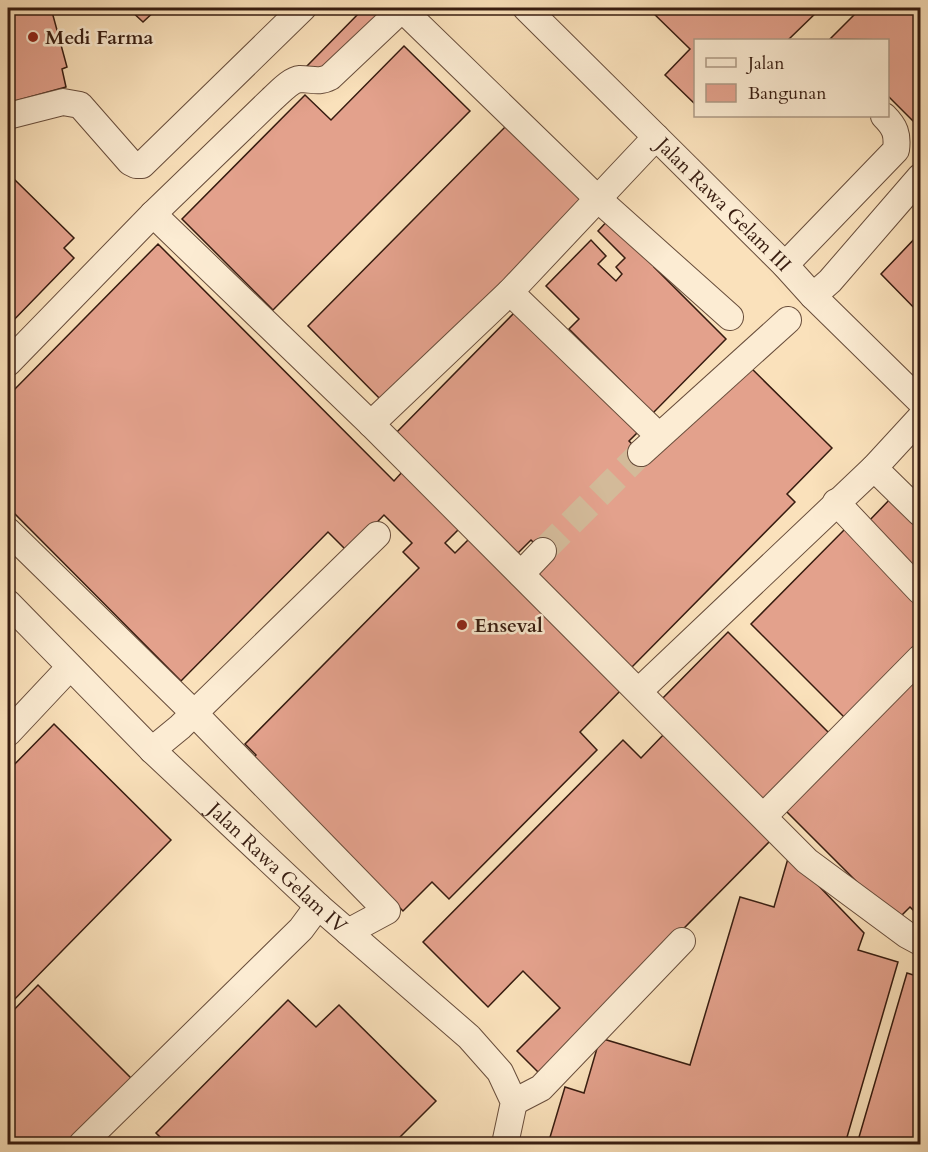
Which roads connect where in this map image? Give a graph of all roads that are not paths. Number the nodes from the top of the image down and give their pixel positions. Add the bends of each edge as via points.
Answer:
1 (303, 8) edge
2 (403, 8) edge
3 (526, 8) edge
4 (8, 116) edge
5 (885, 117) edge
6 (656, 137) junction
7 (921, 177) edge
8 (598, 199) junction
9 (153, 214) junction
10 (786, 265) junction
11 (510, 292) junction
12 (813, 296) junction
13 (730, 317) dead end
14 (788, 320) dead end
15 (8, 363) edge
16 (921, 401) edge
17 (921, 418) edge
18 (371, 424) junction
19 (874, 468) junction
20 (836, 502) junction
21 (921, 513) edge
22 (8, 531) edge
23 (377, 535) dead end
24 (543, 551) tunnel mouth
25 (521, 574) junction
26 (921, 591) edge
27 (8, 603) edge
28 (921, 658) edge
29 (70, 667) junction
30 (639, 691) junction
31 (194, 713) junction
32 (8, 733) edge
33 (152, 750) junction
34 (764, 816) junction
35 (318, 906) junction
36 (348, 932) junction
37 (682, 941) dead end
38 (921, 942) edge
39 (514, 1102) junction
40 (82, 1144) edge
41 (505, 1144) edge

1 - 4 street via 142,165 130,162 80,105 63,102
2 - 8 street
2 - 9 street via 330,77 323,81 292,82
3 - 6 street, Jalan Rawa Gelam III
5 - 10 street via 898,137 896,150
6 - 8 street
6 - 10 street, Jalan Rawa Gelam III
7 - 12 street
8 - 11 street
8 - 13 street
9 - 15 street
9 - 18 street
10 - 12 street, Jalan Rawa Gelam III
11 - 14 street via 650,444
11 - 18 street
12 - 16 street, Jalan Rawa Gelam III
17 - 19 street
18 - 25 street
19 - 20 street
19 - 21 street
20 - 26 street
20 - 30 street
22 - 31 street
23 - 31 street
24 - 25 street
25 - 30 street
27 - 29 street, Jalan Rawa Gelam IV
28 - 34 street
29 - 32 street
29 - 33 street, Jalan Rawa Gelam IV
30 - 34 street
31 - 33 street
31 - 36 street via 387,911
33 - 35 street, Jalan Rawa Gelam IV
34 - 38 street via 807,861
35 - 36 street, Jalan Rawa Gelam IV
35 - 40 street via 301,929
36 - 39 street, Jalan Rawa Gelam IV via 469,1037 500,1072
37 - 39 street via 541,1088
39 - 41 street

